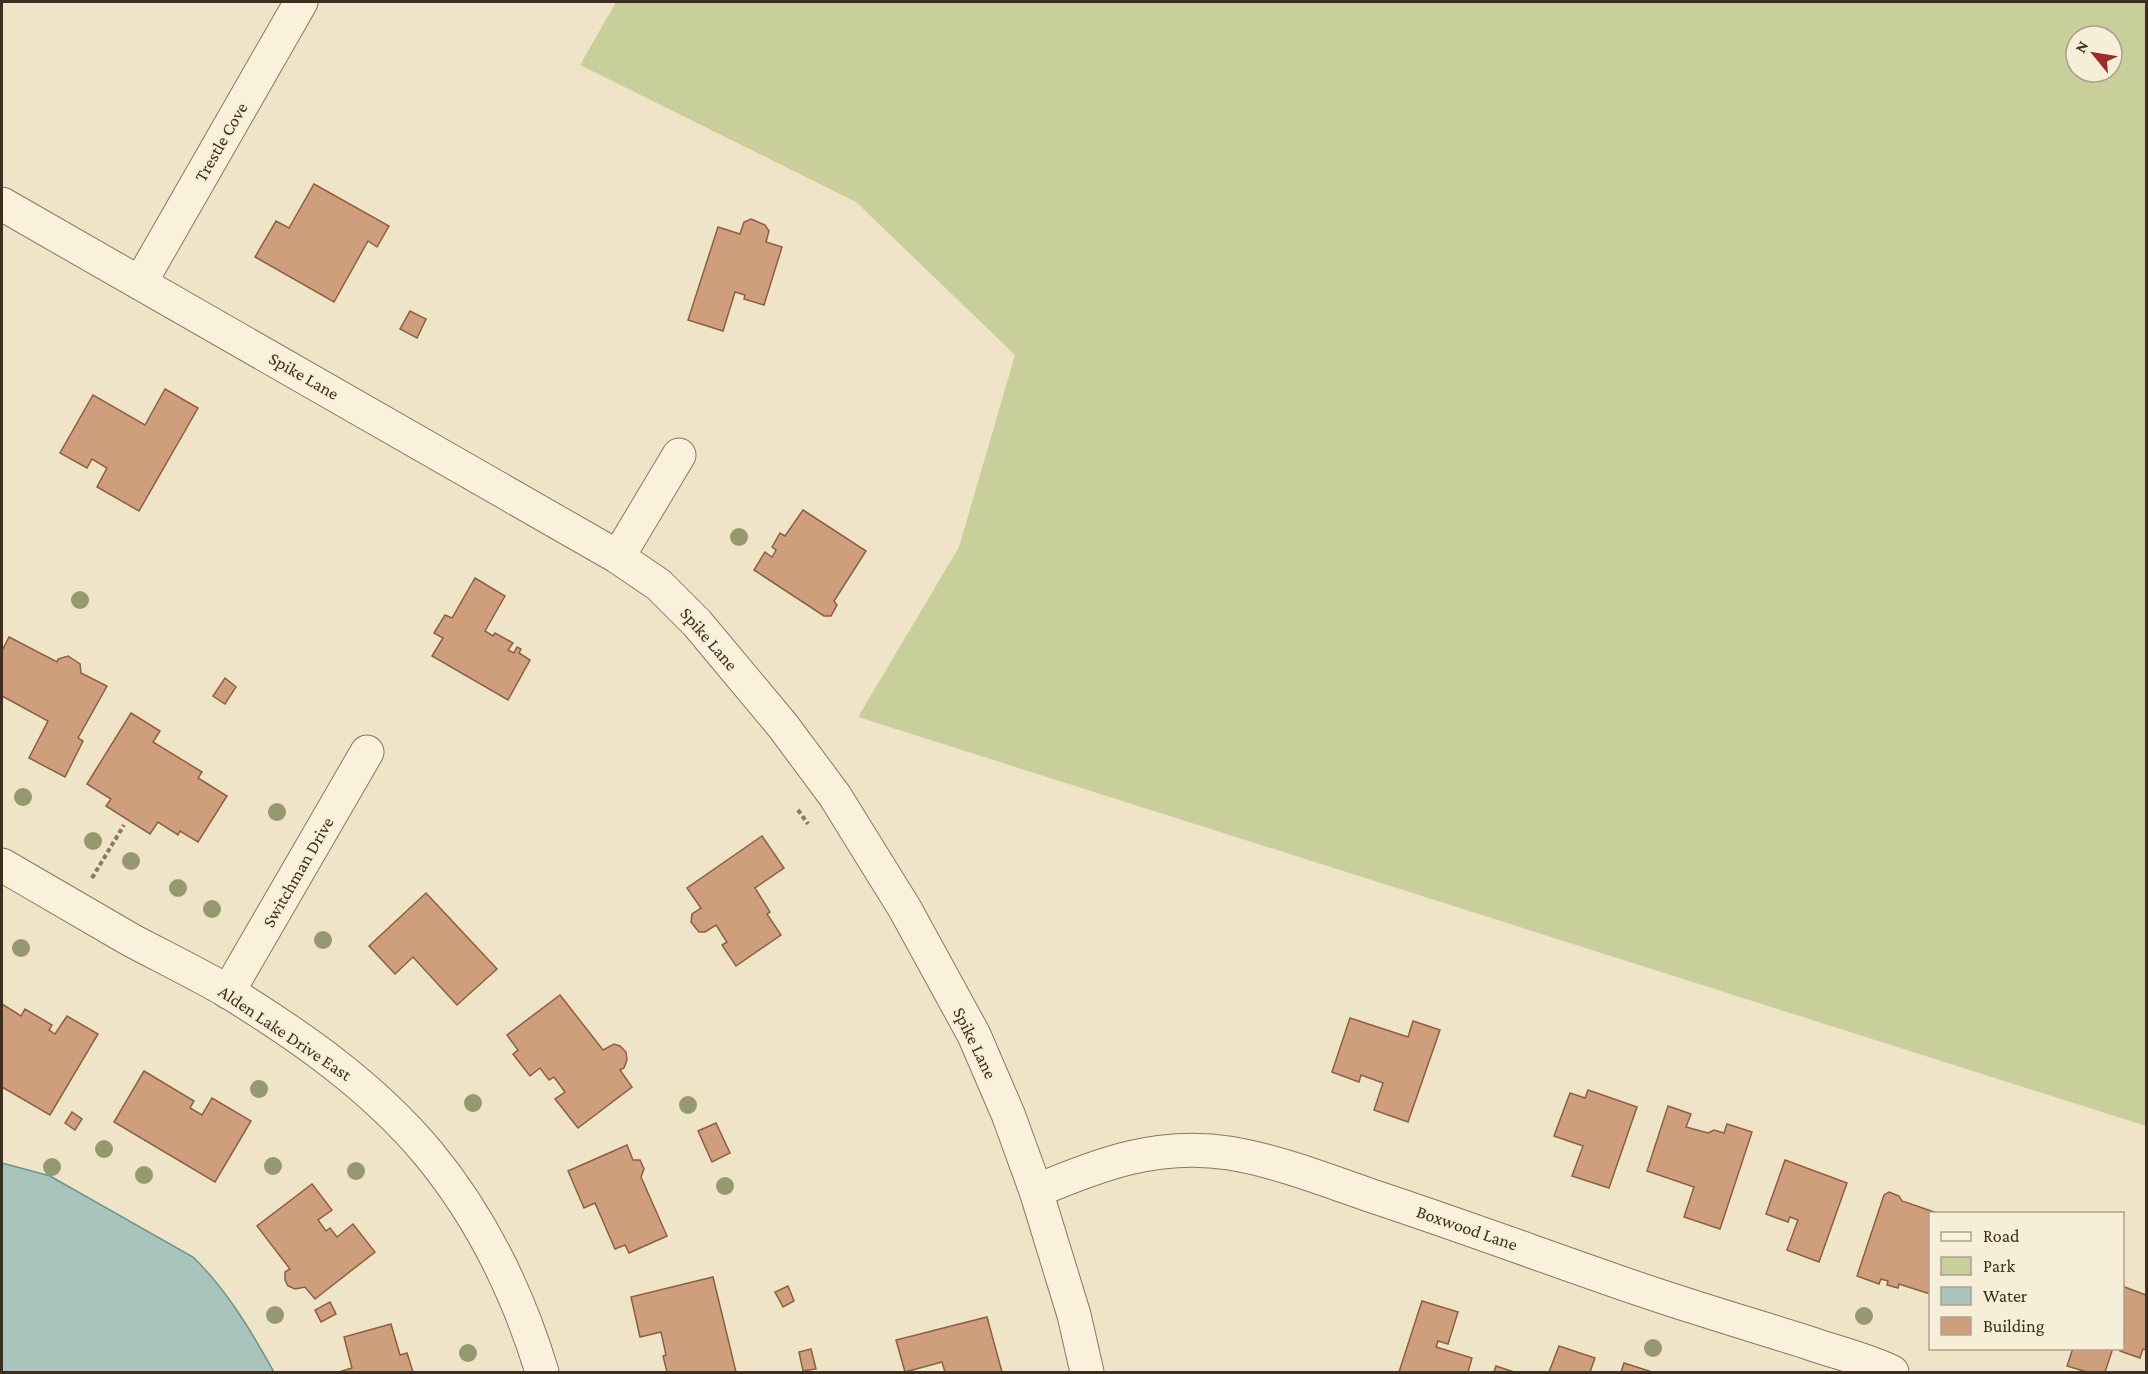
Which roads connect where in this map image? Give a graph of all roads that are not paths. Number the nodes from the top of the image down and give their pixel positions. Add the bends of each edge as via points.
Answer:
1 (302, 2) edge
2 (2, 204) edge
3 (140, 282) junction
4 (679, 455) dead end
5 (618, 556) junction
6 (367, 752) dead end
7 (2, 865) edge
8 (228, 992) junction
9 (1036, 1191) junction
10 (542, 1372) edge
11 (1087, 1372) edge
12 (1892, 1372) edge

1 - 3 street, Trestle Cove
2 - 3 street, Spike Lane
3 - 5 street, Spike Lane
4 - 5 street
5 - 9 street, Spike Lane via 659,585 697,623 783,726 835,796 905,909 974,1035
6 - 8 street, Switchman Drive
7 - 8 street, Alden Lake Drive East
8 - 10 street, Alden Lake Drive East via 348,1075 428,1153 485,1236 518,1303
9 - 11 street, Spike Lane
9 - 12 street, Boxwood Lane via 1088,1169 1156,1152 1228,1153 1303,1173

